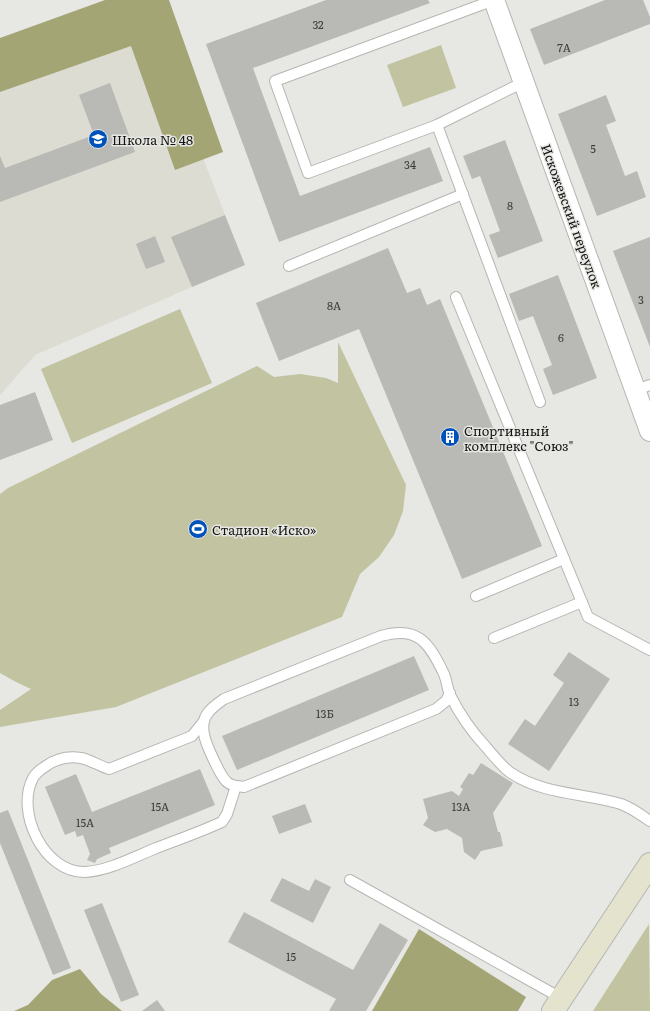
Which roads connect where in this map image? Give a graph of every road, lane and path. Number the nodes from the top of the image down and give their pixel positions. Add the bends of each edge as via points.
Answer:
1 (494, 0) edge
2 (524, 82) junction
3 (437, 125) junction
4 (463, 194) junction
5 (288, 266) dead end
6 (456, 297) dead end
7 (643, 387) edge
8 (540, 402) dead end
9 (650, 431) edge
10 (564, 559) junction
11 (476, 596) dead end
12 (582, 602) junction
13 (494, 638) dead end
14 (650, 650) edge
15 (450, 693) junction
16 (204, 721) junction
17 (236, 786) junction
18 (650, 821) edge
19 (646, 877) edge
20 (350, 880) dead end
21 (557, 1005) edge

1 - 2 street, Искожевский переулок
1 - 3 lane via 276,80 308,173
2 - 3 lane
2 - 7 street, Искожевский переулок
3 - 4 lane
4 - 5 lane
4 - 8 lane
6 - 10 lane
7 - 9 street, Искожевский переулок
10 - 11 lane
10 - 12 lane
12 - 13 lane
12 - 14 lane via 588,617
15 - 16 lane via 430,648 420,638 409,633 394,632 224,699 209,712
15 - 17 lane via 446,702 436,709 244,787
15 - 18 lane via 472,729 511,773 551,790 623,805
16 - 17 lane via 204,734 214,759 226,782
16 - 17 lane via 192,736 108,769 81,758 48,764 33,777 27,793 27,811 35,834 42,848 64,866 85,872 98,869 222,822
19 - 21 main road
20 - 21 lane

